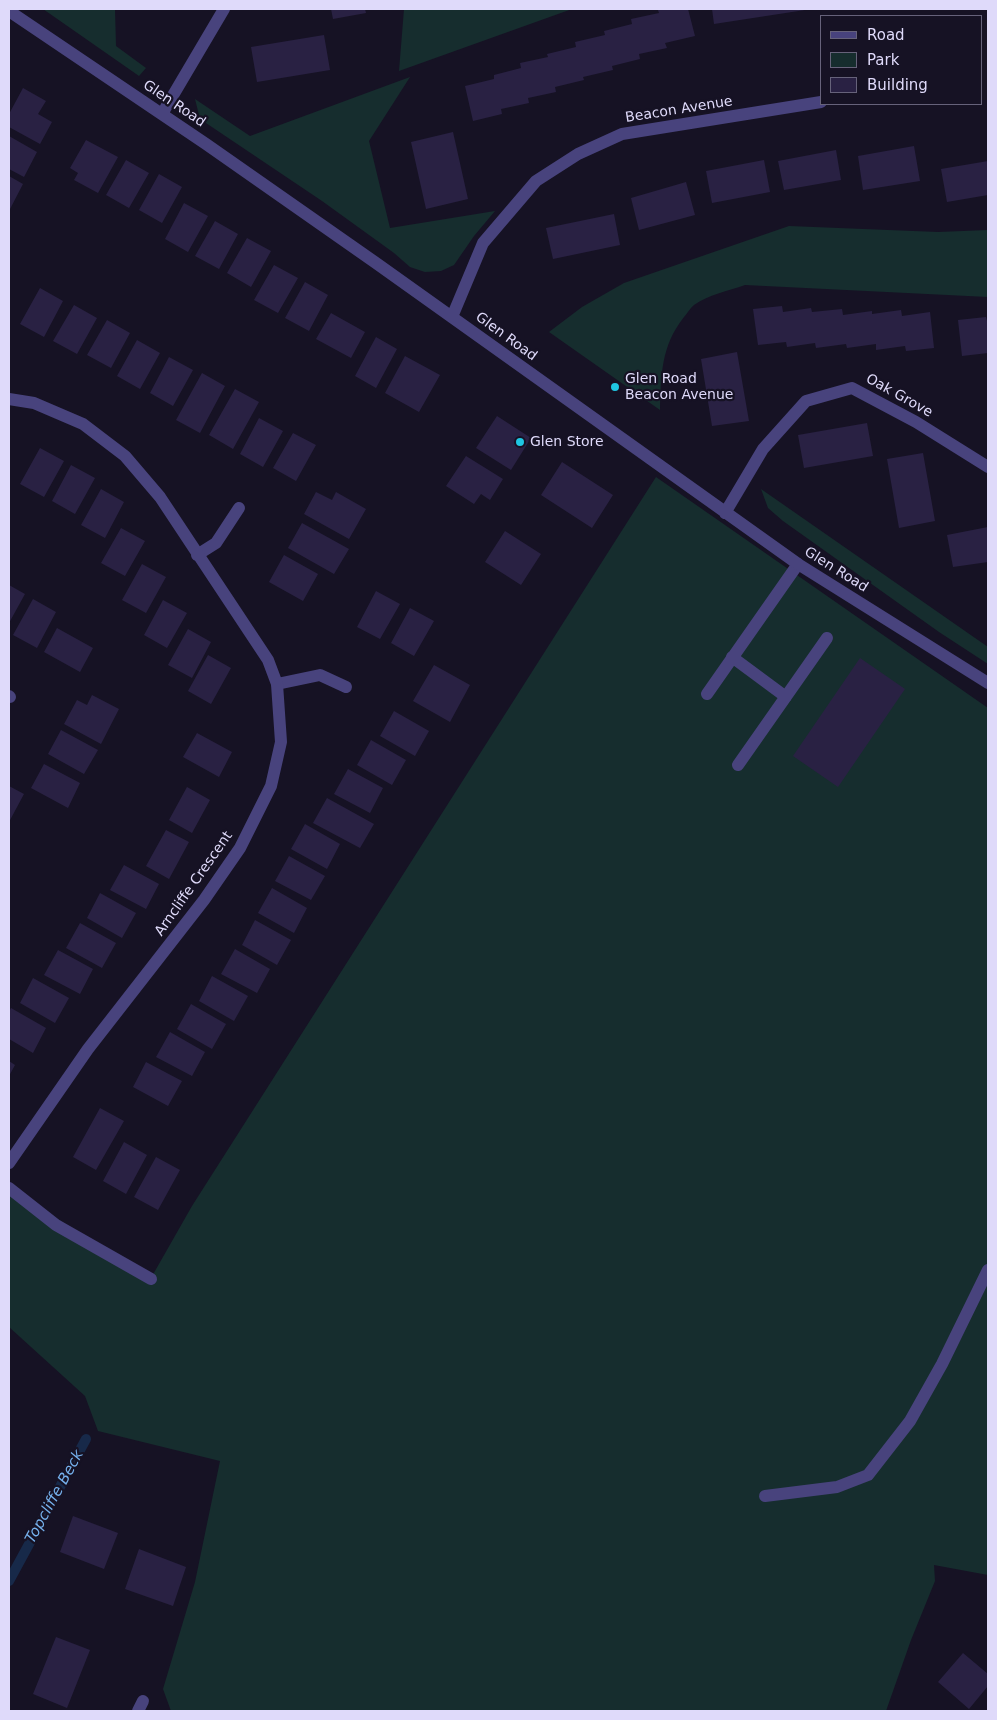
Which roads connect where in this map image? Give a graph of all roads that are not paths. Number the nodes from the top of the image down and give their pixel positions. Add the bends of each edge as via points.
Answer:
1 (224, 9) edge
2 (9, 11) edge
3 (820, 102) edge
4 (162, 114) junction
5 (452, 317) junction
6 (9, 399) edge
7 (988, 467) edge
8 (239, 508) dead end
9 (725, 513) junction
10 (197, 555) junction
11 (798, 564) junction
12 (827, 638) dead end
13 (732, 658) junction
14 (277, 684) junction
15 (988, 684) edge
16 (346, 687) dead end
17 (707, 694) dead end
18 (786, 697) junction
19 (738, 765) dead end
20 (9, 1162) edge
21 (9, 1188) edge
22 (988, 1270) edge
23 (151, 1279) dead end
24 (765, 1496) dead end

1 - 4 street
2 - 4 street, Glen Road
3 - 5 street, Beacon Avenue via 622,134 578,154 536,181 482,243
4 - 5 street, Glen Road
5 - 9 street, Glen Road
6 - 10 street, Arncliffe Crescent via 34,403 83,424 124,456 160,497
7 - 9 street, Oak Grove via 916,422 852,388 806,401 763,449
8 - 10 street via 216,544
9 - 11 street, Glen Road
10 - 14 street, Arncliffe Crescent via 268,660
11 - 13 street
11 - 15 street, Glen Road
12 - 18 street
13 - 17 street
13 - 18 street
14 - 16 street via 320,675
14 - 20 street, Arncliffe Crescent via 280,742 271,786 240,848 204,900 88,1049
18 - 19 street
21 - 23 street via 56,1226
22 - 24 street via 942,1364 910,1420 868,1475 837,1487

